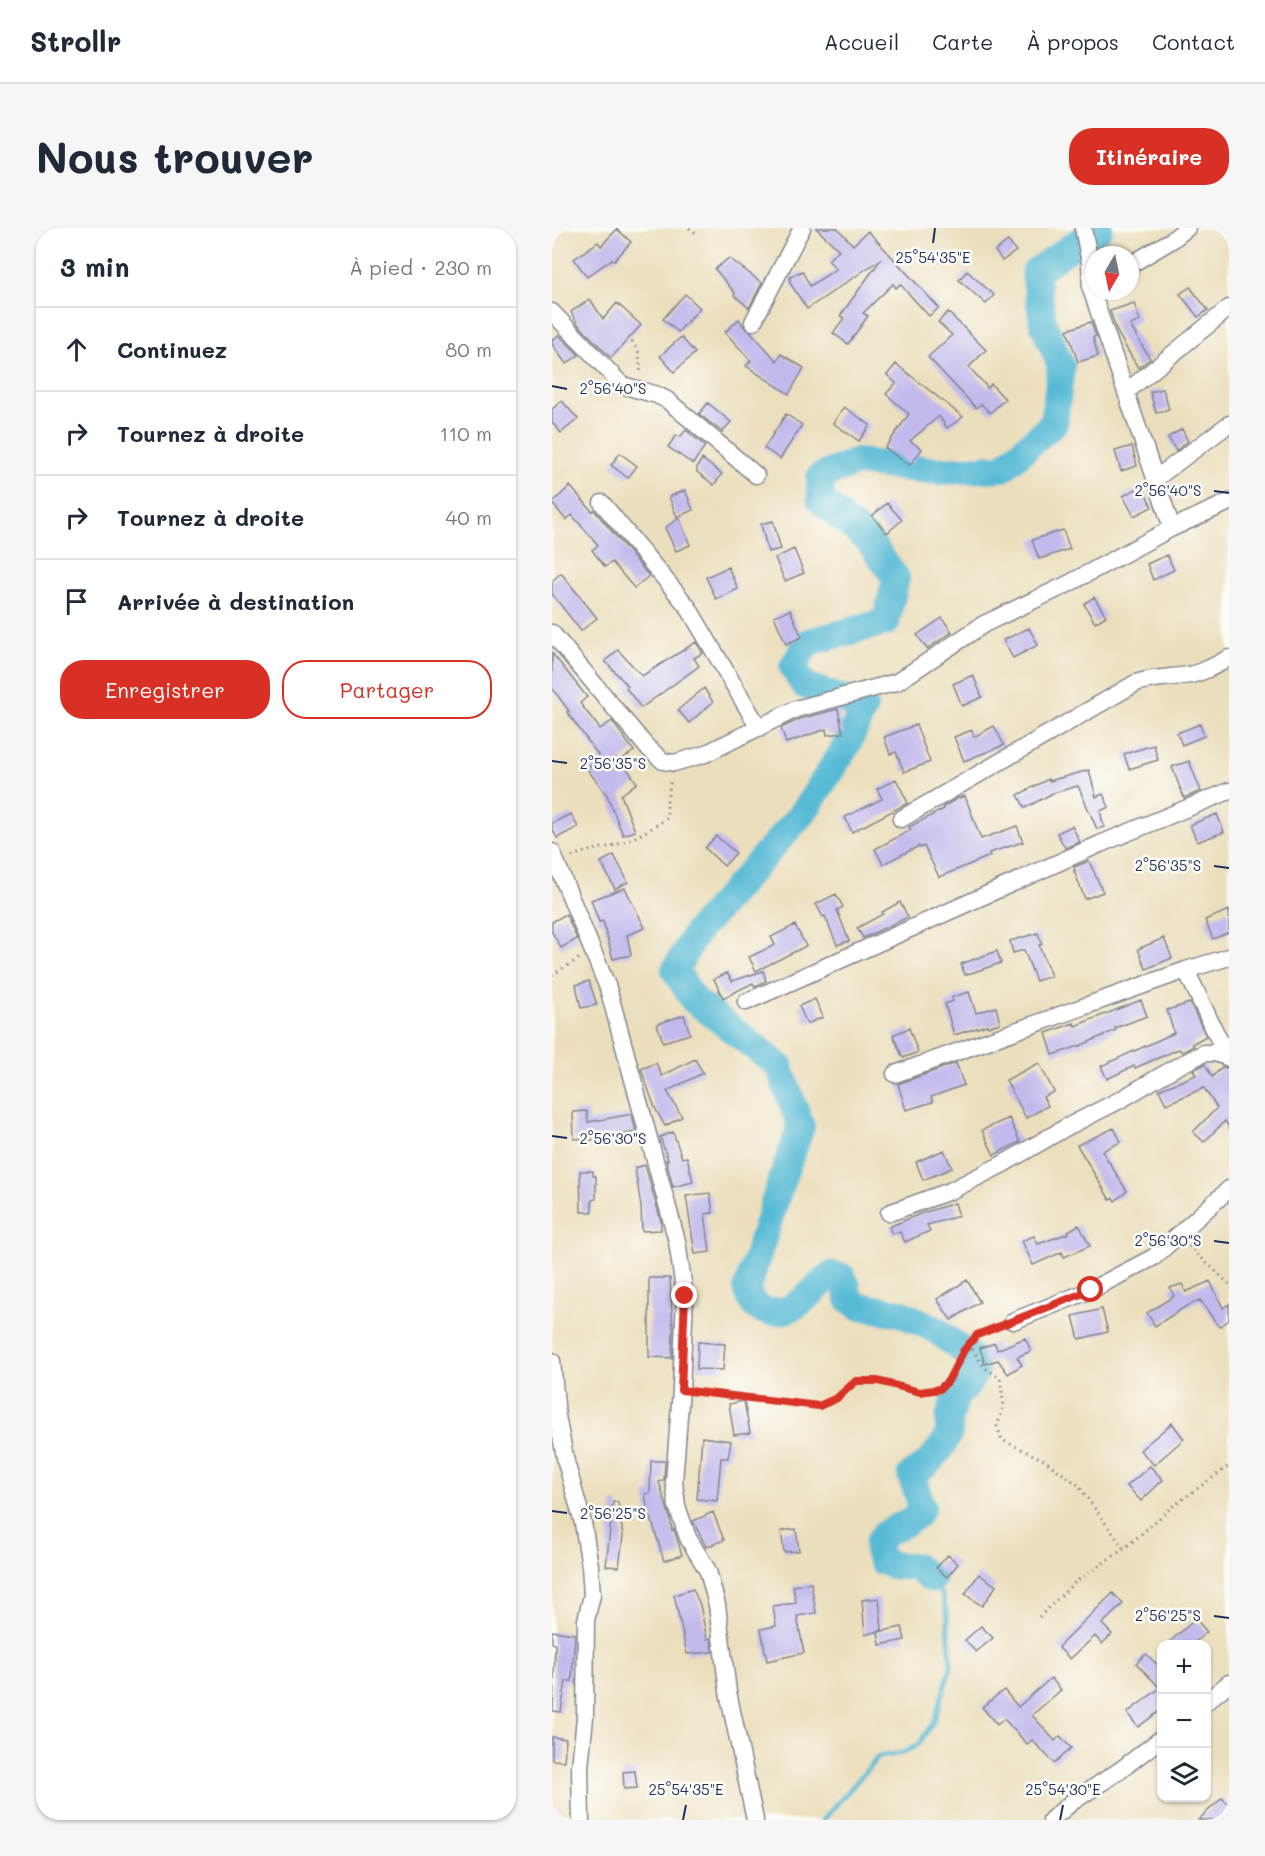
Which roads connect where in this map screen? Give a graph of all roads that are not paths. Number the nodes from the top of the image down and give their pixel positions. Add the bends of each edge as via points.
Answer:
1 (802, 228) edge
2 (1083, 228) edge
3 (1186, 228) edge
4 (1087, 246) edge
5 (1139, 260) edge
6 (1097, 300) edge
7 (1229, 309) edge
8 (552, 312) edge
9 (753, 322) dead end
10 (1126, 392) junction
11 (1229, 424) edge
12 (756, 475) dead end
13 (1155, 479) junction
14 (1229, 502) edge
15 (602, 503) dead end
16 (1172, 528) junction
17 (552, 633) edge
18 (1229, 658) edge
19 (759, 728) junction
20 (1229, 791) edge
21 (901, 819) dead end
22 (555, 859) edge
23 (1229, 957) edge
24 (1186, 970) junction
25 (746, 1002) dead end
26 (1227, 1057) edge
27 (895, 1074) dead end
28 (1229, 1189) edge
29 (889, 1213) dead end
30 (1013, 1321) road end
31 (552, 1361) edge
32 (1229, 1683) edge
33 (1211, 1698) edge
34 (1157, 1741) edge
35 (581, 1820) edge
36 (755, 1820) edge
37 (1051, 1820) edge

1 - 9 street
2 - 4 street
3 - 5 street
6 - 10 street
7 - 10 street
8 - 12 street via 622,385 667,400
10 - 13 street
11 - 13 street
13 - 16 street
14 - 16 street
15 - 19 street via 688,607
16 - 19 street via 977,628 897,682 810,704
17 - 19 street via 646,746 663,761 674,763 705,754
18 - 21 street via 1197,673 1136,683
20 - 25 street via 1100,844
22 - 36 street via 608,988 677,1241 685,1296 674,1482 677,1506 688,1538 708,1571 717,1605 728,1692
23 - 24 street
24 - 26 street
24 - 27 street
26 - 29 street via 1204,1053 961,1186
28 - 30 street via 1154,1257 1091,1290
31 - 35 street via 557,1416 582,1522 592,1595 586,1620
32 - 33 street
34 - 37 street

